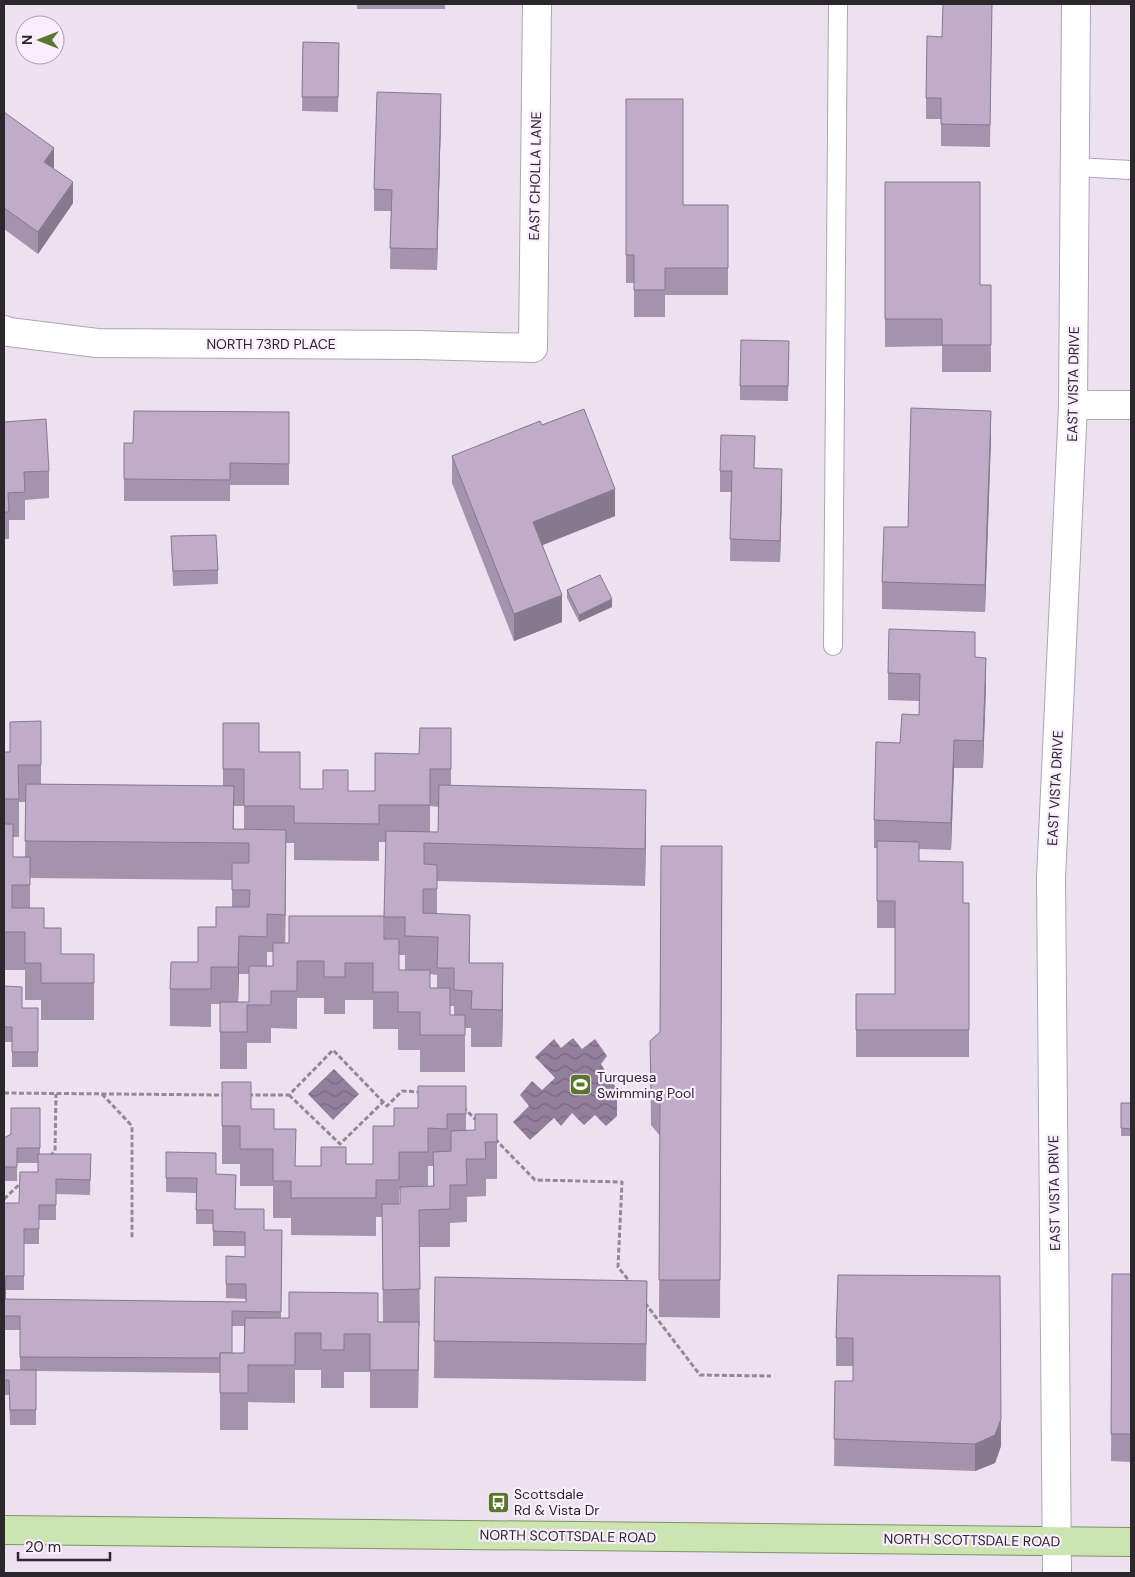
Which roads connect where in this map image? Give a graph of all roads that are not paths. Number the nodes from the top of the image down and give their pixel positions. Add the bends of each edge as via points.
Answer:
1 (537, 4) edge
2 (838, 4) edge
3 (1076, 4) edge
4 (1075, 167) junction
5 (1131, 170) edge
6 (6, 331) edge
7 (533, 348) joint
8 (1074, 405) junction
9 (1131, 405) edge
10 (833, 646) dead end
11 (4, 1530) edge
12 (1056, 1541) junction
13 (1131, 1542) edge
14 (1057, 1573) edge

1 - 7 street, EAST CHOLLA LANE
2 - 10 lane
3 - 4 street, EAST VISTA DRIVE
4 - 5 lane
4 - 8 street, EAST VISTA DRIVE
6 - 7 street, NORTH 73RD PLACE via 97,343
8 - 9 street
8 - 12 street, EAST VISTA DRIVE via 1051,878
11 - 12 main road, NORTH SCOTTSDALE ROAD
12 - 13 main road, NORTH SCOTTSDALE ROAD
12 - 14 street, EAST VISTA DRIVE

